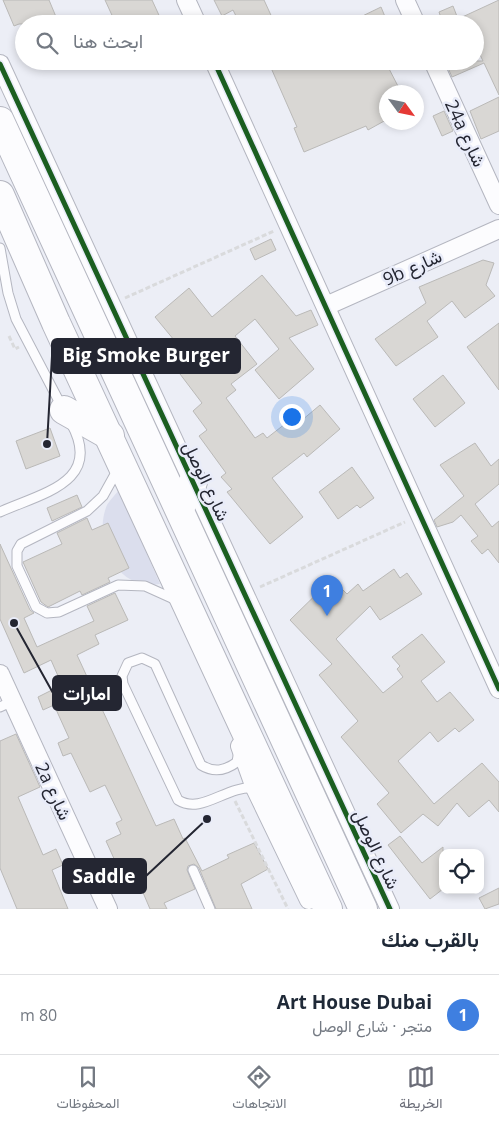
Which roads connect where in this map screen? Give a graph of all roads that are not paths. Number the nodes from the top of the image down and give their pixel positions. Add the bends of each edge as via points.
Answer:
1 (186, 0) edge
2 (405, 0) edge
3 (193, 15) edge
4 (412, 15) edge
5 (0, 64) edge
6 (218, 70) edge
7 (437, 70) edge
8 (0, 121) edge
9 (7, 147) edge
10 (0, 196) edge
11 (499, 205) edge
12 (499, 229) edge
13 (0, 248) edge
14 (326, 306) junction
15 (64, 410) junction
16 (110, 436) junction
17 (122, 463) junction
18 (193, 482) junction
19 (180, 508) junction
20 (1, 510) edge
21 (190, 609) junction
22 (0, 674) edge
23 (499, 688) edge
24 (230, 697) junction
25 (6, 704) edge
26 (239, 745) junction
27 (255, 788) junction
28 (193, 870) dead end
29 (108, 909) edge
30 (210, 909) edge
31 (313, 909) edge
32 (328, 909) edge
33 (363, 909) edge
34 (390, 909) edge

1 - 3 street
2 - 4 street
5 - 18 street, شارع الوصل
6 - 14 street
7 - 11 street, 24a شارع
8 - 9 main road, شارع الوصل
9 - 19 main road, شارع الوصل
10 - 16 main road
12 - 14 street, 9b شارع
13 - 15 lane via 16,320
14 - 23 street
15 - 16 main road
15 - 20 lane via 80,438 82,449 77,470 60,485
16 - 17 main road
17 - 21 main road
17 - 21 lane via 92,508 21,544 15,558 36,607 47,614 59,612 124,584 158,590
18 - 19 main road
18 - 34 street, شارع الوصل
19 - 33 main road, شارع الوصل
21 - 24 main road
22 - 25 street, 2a شارع
24 - 26 street
24 - 32 main road
25 - 29 street, 2a شارع
26 - 27 street
26 - 27 lane via 237,762 229,768 207,769 197,759 155,664 149,659 134,659 124,669 123,684 178,800 196,805 238,788
27 - 31 street
28 - 30 lane

